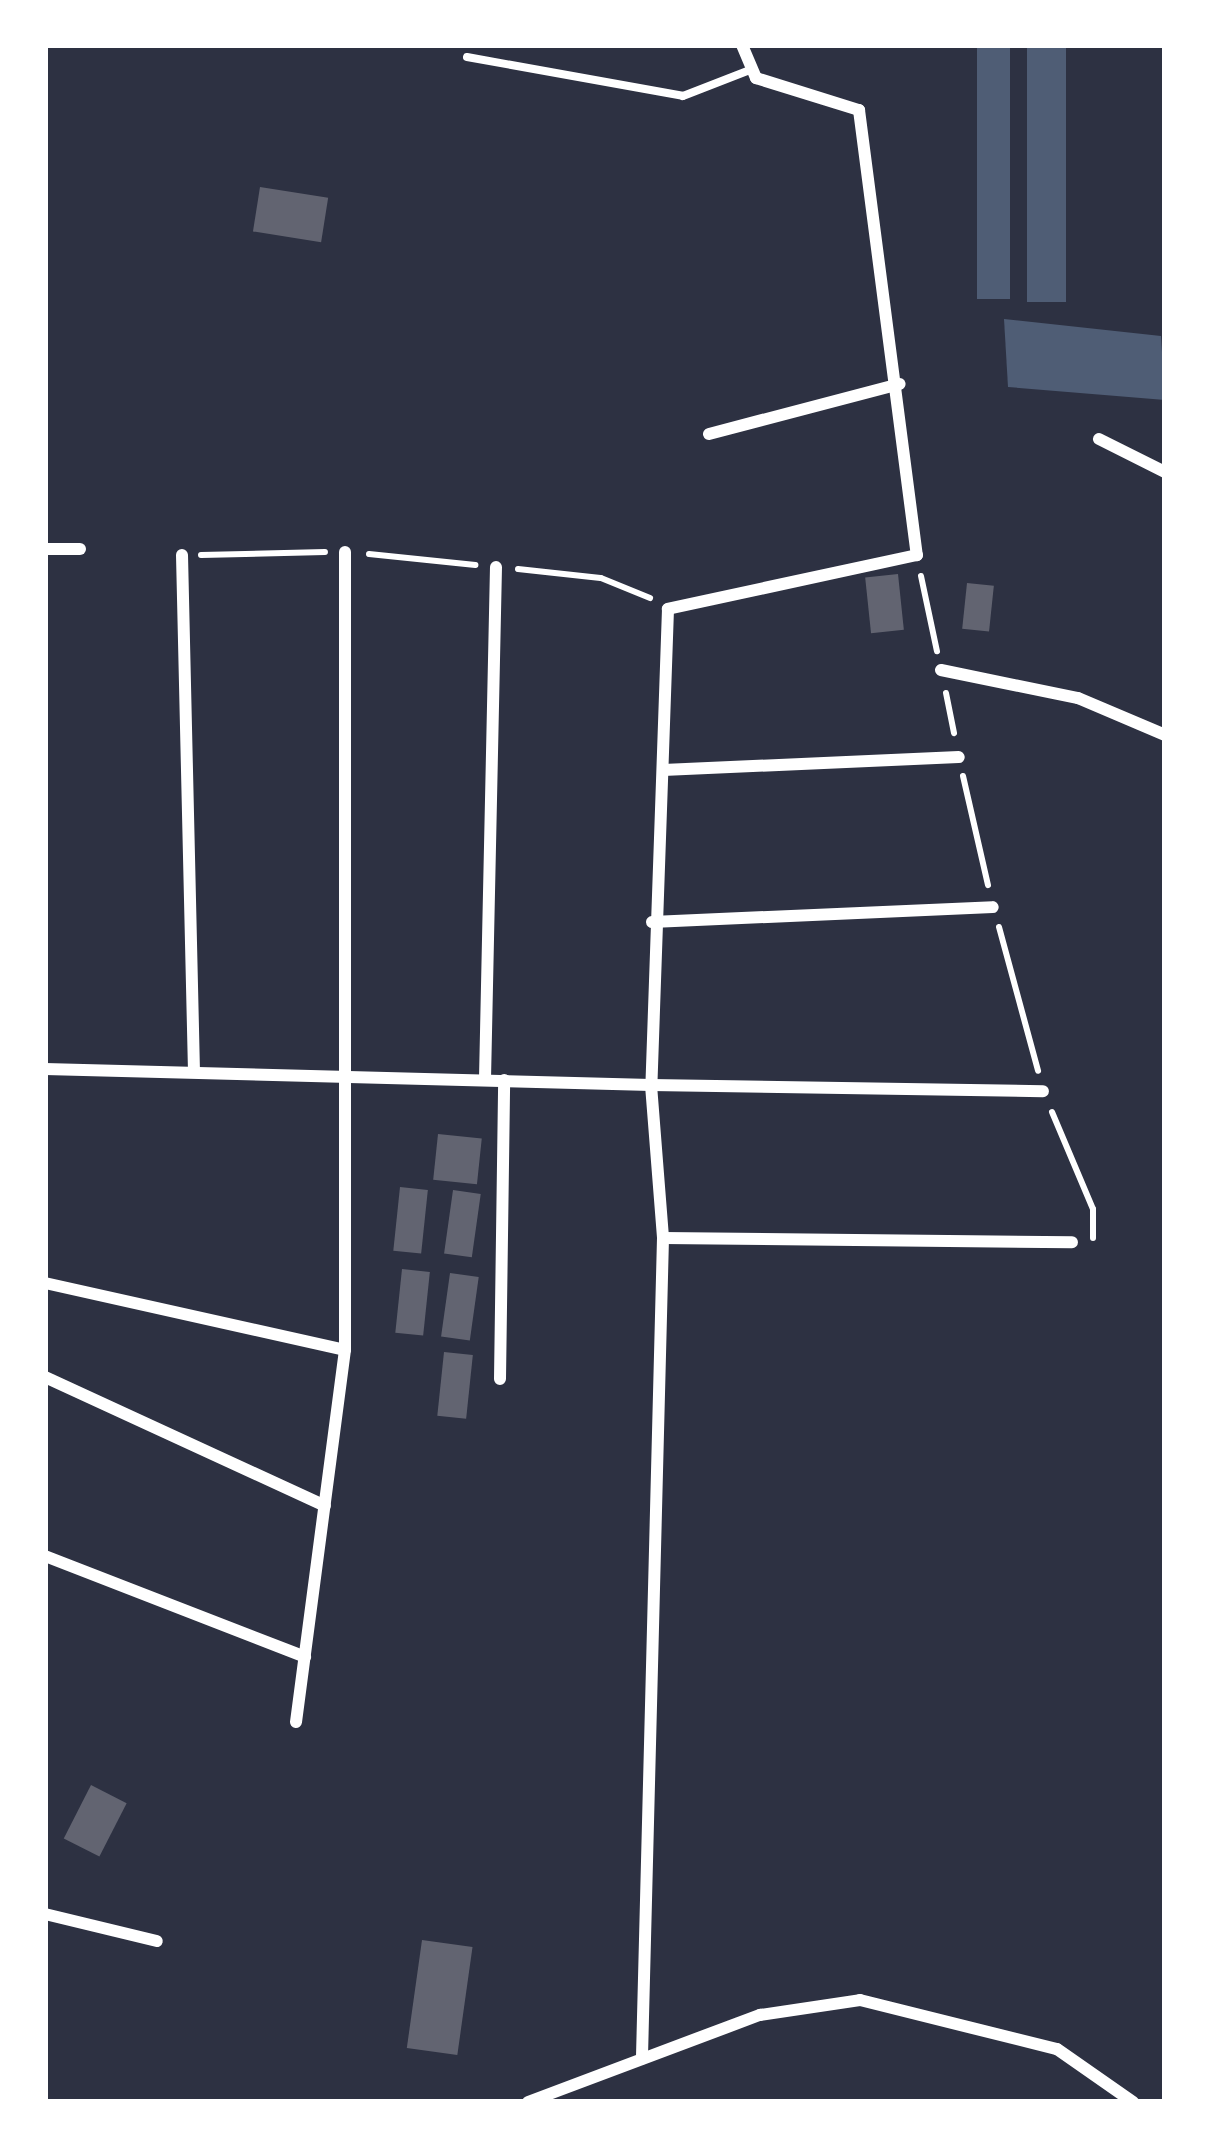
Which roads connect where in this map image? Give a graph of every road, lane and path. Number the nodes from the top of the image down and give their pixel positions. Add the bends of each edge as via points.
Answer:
1 (742, 45) edge
2 (467, 57) dead end
3 (747, 71) junction
4 (900, 383) junction
5 (709, 434) dead end
6 (1099, 439) dead end
7 (1165, 472) edge
8 (45, 549) edge
9 (80, 549) dead end
10 (345, 552) joint
11 (182, 555) joint
12 (496, 567) dead end
13 (941, 670) dead end
14 (1165, 736) edge
15 (959, 757) dead end
16 (663, 770) junction
17 (993, 907) dead end
18 (652, 922) junction
19 (45, 1069) edge
20 (194, 1072) junction
21 (342, 1077) junction
22 (485, 1079) junction
23 (505, 1080) junction
24 (651, 1085) junction
25 (1043, 1091) dead end
26 (663, 1238) junction
27 (1072, 1242) dead end
28 (45, 1283) edge
29 (345, 1350) junction
30 (45, 1377) edge
31 (500, 1378) dead end
32 (325, 1506) junction
33 (45, 1556) edge
34 (305, 1658) junction
35 (296, 1721) dead end
36 (45, 1914) edge
37 (157, 1941) dead end
38 (642, 2059) junction
39 (528, 2102) edge
40 (1133, 2102) edge

1 - 3 street
2 - 3 lane via 683,96
3 - 4 street via 859,110
4 - 5 street
4 - 16 street via 917,555 668,610
6 - 7 street
8 - 9 street
10 - 11 path
10 - 21 street
11 - 20 street
12 - 22 street
13 - 14 street via 1078,698
15 - 16 street
16 - 18 street
17 - 18 street
18 - 24 street
19 - 20 street
20 - 21 street
21 - 22 street
21 - 29 street
22 - 23 street
23 - 24 street
23 - 31 street
24 - 25 street
24 - 26 street
26 - 27 street
26 - 38 street
28 - 29 street
29 - 32 street
30 - 32 street
32 - 34 street
33 - 34 street
34 - 35 street
36 - 37 street
38 - 39 street
38 - 40 street via 760,2015 860,2000 1057,2049

